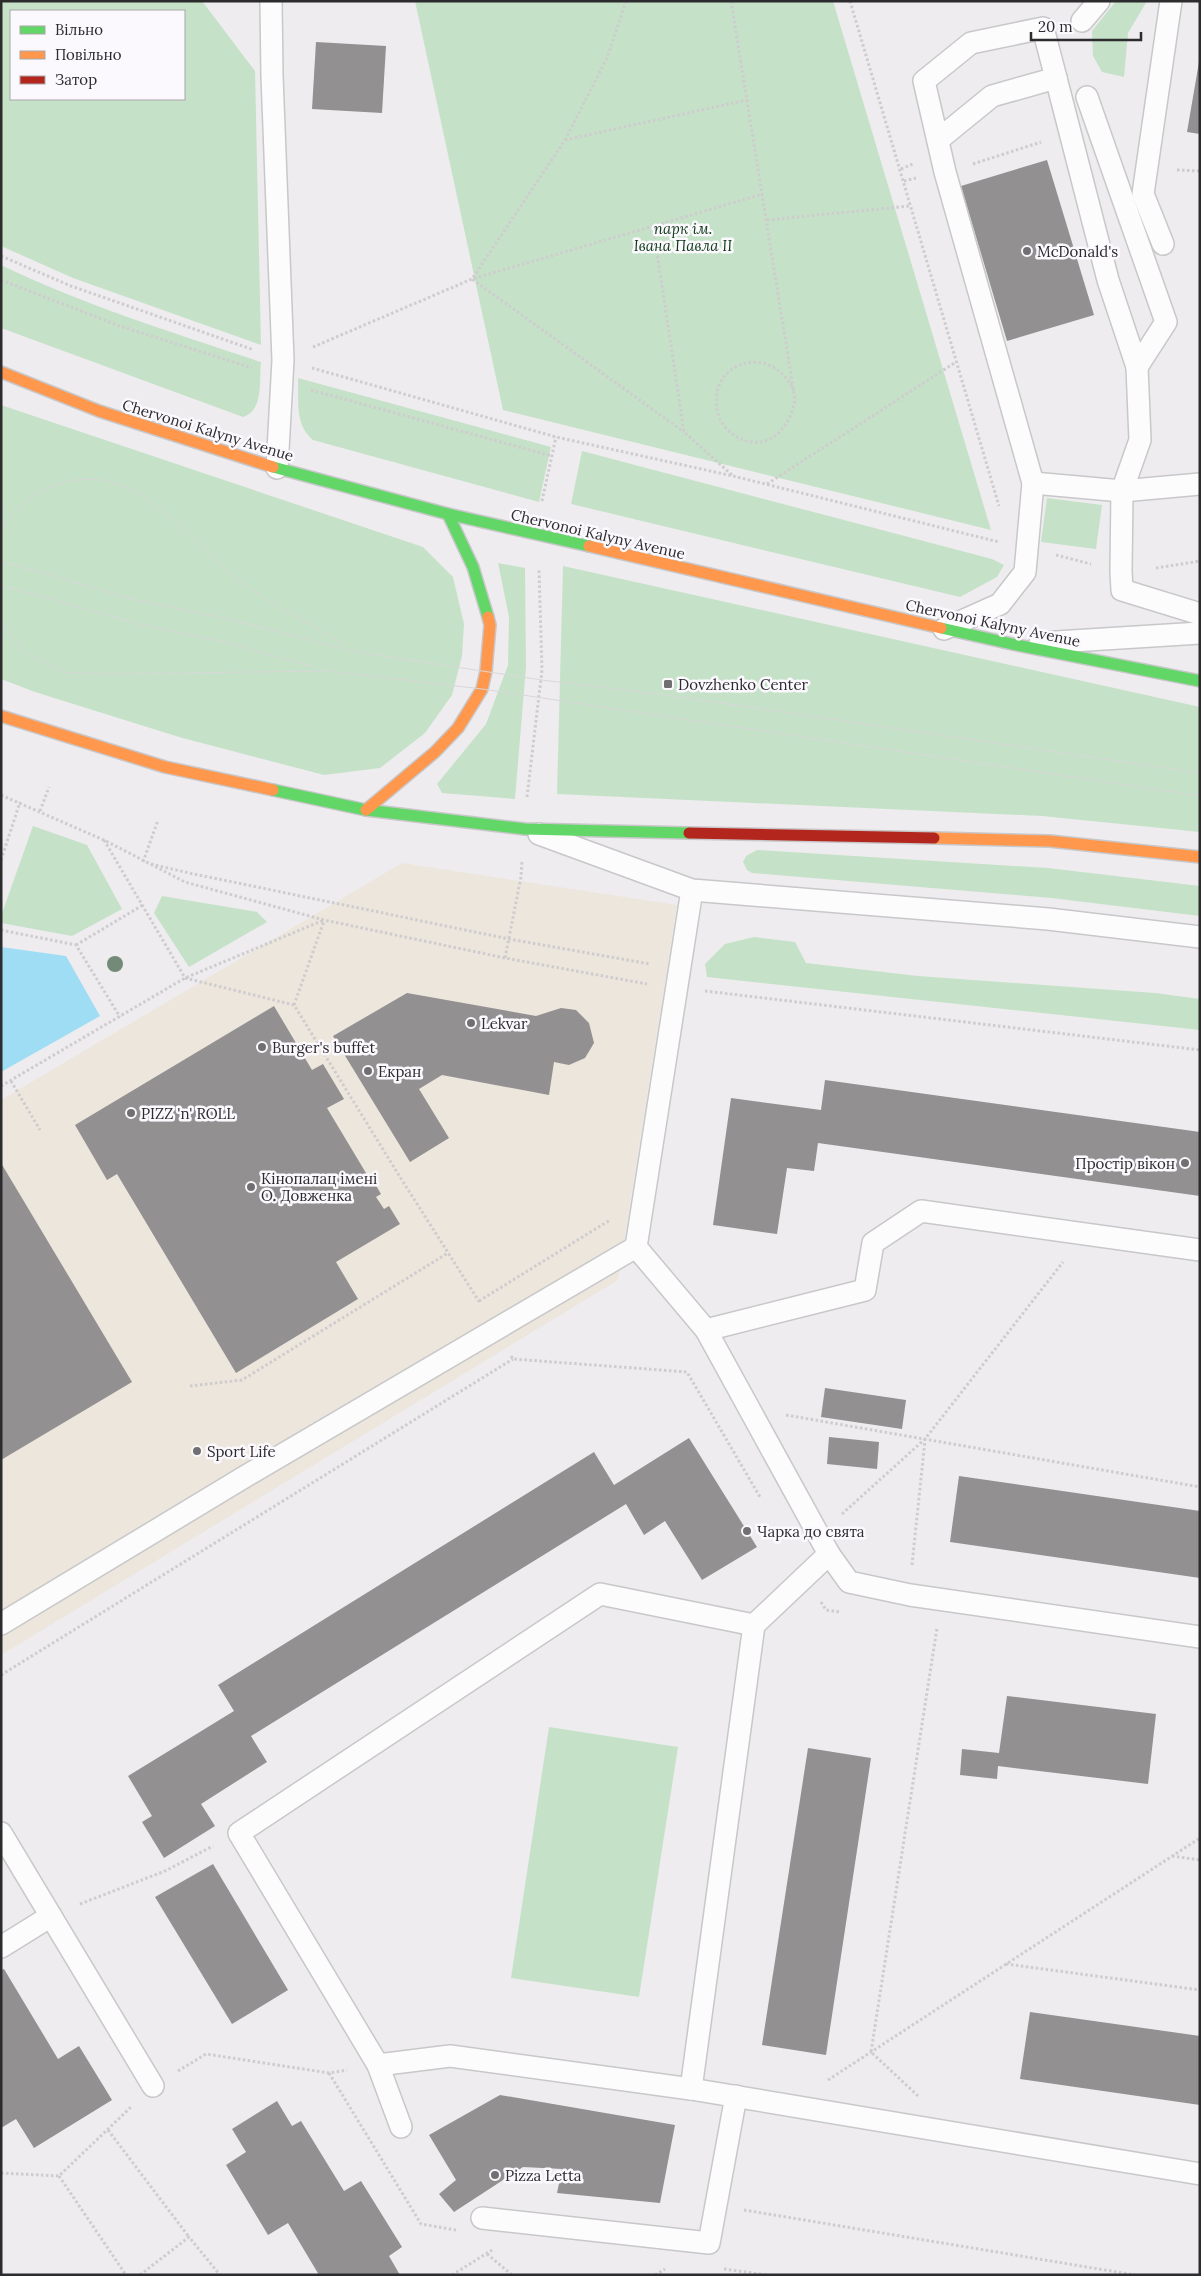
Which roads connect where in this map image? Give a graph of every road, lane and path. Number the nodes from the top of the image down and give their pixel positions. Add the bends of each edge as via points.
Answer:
1 (272, 1) edge
2 (626, 1) edge
3 (731, 1) edge
4 (850, 1) edge
5 (1099, 1) edge
6 (1170, 1) edge
7 (1082, 22) dead end
8 (1056, 78) junction
9 (1087, 97) dead end
10 (747, 100) junction
11 (1071, 133) junction
12 (565, 140) junction
13 (938, 140) junction
14 (945, 172) junction
15 (763, 194) junction
16 (909, 206) junction
17 (767, 220) junction
18 (653, 226) junction
19 (1163, 244) dead end
20 (1, 256) edge
21 (472, 279) junction
22 (1, 280) edge
23 (283, 360) junction
24 (956, 362) junction
25 (1137, 367) junction
26 (260, 371) dead end
27 (1, 372) edge
28 (308, 389) dead end
29 (794, 390) junction
30 (684, 432) junction
31 (556, 437) junction
32 (552, 456) junction
33 (277, 468) junction
34 (733, 476) junction
35 (1033, 483) junction
36 (767, 484) junction
37 (1200, 484) edge
38 (1122, 491) junction
39 (542, 502) dead end
40 (1000, 508) dead end
41 (448, 514) junction
42 (1028, 549) junction
43 (1068, 558) dead end
44 (1200, 561) edge
45 (539, 565) dead end
46 (1146, 570) dead end
47 (1200, 614) edge
48 (944, 629) junction
49 (1200, 633) edge
50 (1012, 644) junction
51 (1200, 681) edge
52 (1, 716) edge
53 (49, 787) dead end
54 (1, 795) edge
55 (526, 800) dead end
56 (20, 802) junction
57 (366, 810) junction
58 (40, 811) junction
59 (158, 820) dead end
60 (524, 829) junction
61 (104, 840) junction
62 (1200, 857) edge
63 (1, 860) edge
64 (143, 862) junction
65 (521, 877) dead end
66 (692, 890) junction
67 (143, 904) junction
68 (324, 920) junction
69 (1, 930) edge
70 (1200, 937) edge
71 (509, 939) junction
72 (76, 945) junction
73 (505, 958) junction
74 (680, 969) junction
75 (185, 978) junction
76 (707, 992) dead end
77 (644, 993) dead end
78 (294, 1004) junction
79 (120, 1017) junction
80 (1200, 1050) edge
81 (11, 1081) junction
82 (1, 1086) edge
83 (40, 1130) dead end
84 (614, 1218) dead end
85 (1085, 1234) junction
86 (636, 1247) junction
87 (1200, 1250) edge
88 (448, 1253) junction
89 (479, 1301) junction
90 (482, 1307) dead end
91 (706, 1330) junction
92 (510, 1354) dead end
93 (513, 1360) junction
94 (190, 1386) dead end
95 (828, 1423) dead end
96 (925, 1439) junction
97 (1200, 1487) edge
98 (762, 1499) dead end
99 (819, 1535) junction
100 (829, 1554) junction
101 (910, 1595) junction
102 (818, 1596) dead end
103 (845, 1613) dead end
104 (1, 1624) edge
105 (937, 1624) dead end
106 (754, 1625) junction
107 (1200, 1637) edge
108 (1, 1676) edge
109 (1, 1833) edge
110 (239, 1833) junction
111 (1200, 1838) edge
112 (1171, 1856) junction
113 (1200, 1860) edge
114 (51, 1916) junction
115 (1, 1947) edge
116 (1006, 1964) junction
117 (1200, 1990) edge
118 (871, 2052) junction
119 (378, 2065) junction
120 (153, 2086) junction
121 (691, 2089) junction
122 (736, 2096) junction
123 (921, 2099) dead end
124 (790, 2105) junction
125 (352, 2112) dead end
126 (401, 2127) dead end
127 (108, 2130) junction
128 (1, 2173) edge
129 (1200, 2174) edge
130 (59, 2176) junction
131 (716, 2206) junction
132 (482, 2218) dead end
133 (189, 2237) junction
134 (500, 2246) dead end
135 (487, 2254) junction
136 (758, 2274) dead end
137 (126, 2275) edge
138 (140, 2275) edge
139 (220, 2275) edge
140 (452, 2275) edge
141 (512, 2275) edge
142 (767, 2275) edge
143 (1135, 2275) edge

1 - 23 lane
2 - 12 path via 607,58
3 - 10 path
4 - 16 path
5 - 7 lane
6 - 19 lane via 1143,194
8 - 11 lane
8 - 13 lane via 992,96
8 - 13 lane via 1043,28 971,43 924,81
9 - 25 lane via 1166,322
10 - 12 path
10 - 15 path
11 - 14 path
11 - 25 lane via 1108,280
12 - 21 path
13 - 14 lane
14 - 35 lane
15 - 17 path
15 - 18 path
16 - 17 path
16 - 24 path
17 - 29 path
18 - 21 path
18 - 30 path
20 - 23 path via 71,286
21 - 23 path
21 - 30 path
22 - 26 path via 117,325
23 - 31 path
23 - 33 lane
24 - 36 path
24 - 40 path
25 - 38 lane via 1140,440
27 - 33 main road, Chervonoi Kalyny Avenue via 99,411
28 - 32 path
29 - 29 path via 794,412 785,429 773,438 744,440 731,434 721,422 715,406 717,389 726,374 750,362 764,362 777,368
30 - 34 path
31 - 32 path
31 - 34 path
32 - 39 path
33 - 41 main road, Chervonoi Kalyny Avenue
34 - 36 path
35 - 38 lane
35 - 42 lane
36 - 42 path
37 - 38 lane
38 - 47 lane via 1122,590
41 - 48 main road, Chervonoi Kalyny Avenue
41 - 57 main road via 473,567 490,625 482,689 447,740
42 - 43 path
42 - 48 lane via 1025,572 1000,604
44 - 46 path
45 - 55 path via 542,670
48 - 50 main road, Chervonoi Kalyny Avenue
49 - 50 lane
50 - 51 main road, Chervonoi Kalyny Avenue
52 - 57 main road via 165,767
53 - 58 path
54 - 56 path
56 - 58 path
56 - 63 path
57 - 60 main road
58 - 61 path
59 - 64 path
60 - 62 main road via 1049,841
60 - 66 lane
61 - 64 path
61 - 67 path
64 - 68 path via 185,882
64 - 71 path
65 - 71 path
66 - 70 lane via 1048,919
66 - 74 lane
67 - 72 path
67 - 75 path
68 - 73 path
68 - 75 path
68 - 78 path
69 - 72 path
71 - 73 path
71 - 74 path
72 - 79 path
73 - 77 path via 646,984
74 - 86 lane
75 - 78 path
75 - 79 path
76 - 80 path
78 - 88 path
79 - 81 path
81 - 82 path
81 - 83 path
84 - 89 path
85 - 87 lane
85 - 91 lane via 921,1211 873,1243 865,1290
85 - 96 path
86 - 91 lane
86 - 104 lane
88 - 89 path
88 - 94 path via 242,1380
89 - 90 path
91 - 99 lane
92 - 93 path
93 - 98 path via 687,1372
93 - 108 path
95 - 96 path
96 - 97 path
96 - 99 path
96 - 101 path
99 - 100 lane
100 - 101 lane via 849,1582
100 - 106 lane
101 - 107 lane
102 - 103 path via 826,1610
105 - 118 path
106 - 110 lane via 600,1594
106 - 121 lane
109 - 114 lane
110 - 114 path via 164,1871
110 - 119 lane
111 - 112 path
112 - 113 path
112 - 116 path
114 - 115 lane
114 - 120 lane
116 - 117 path
116 - 118 path
118 - 123 path
118 - 124 path
119 - 121 lane via 450,2056
119 - 126 lane
120 - 125 path via 206,2054 329,2073
120 - 127 path
121 - 122 lane
122 - 124 lane
122 - 131 lane
124 - 129 lane
127 - 130 path
127 - 133 path
128 - 130 path
130 - 137 path
131 - 132 lane via 709,2243
131 - 143 path
133 - 138 path
133 - 139 path
134 - 135 path
135 - 140 path
135 - 141 path
136 - 142 path

